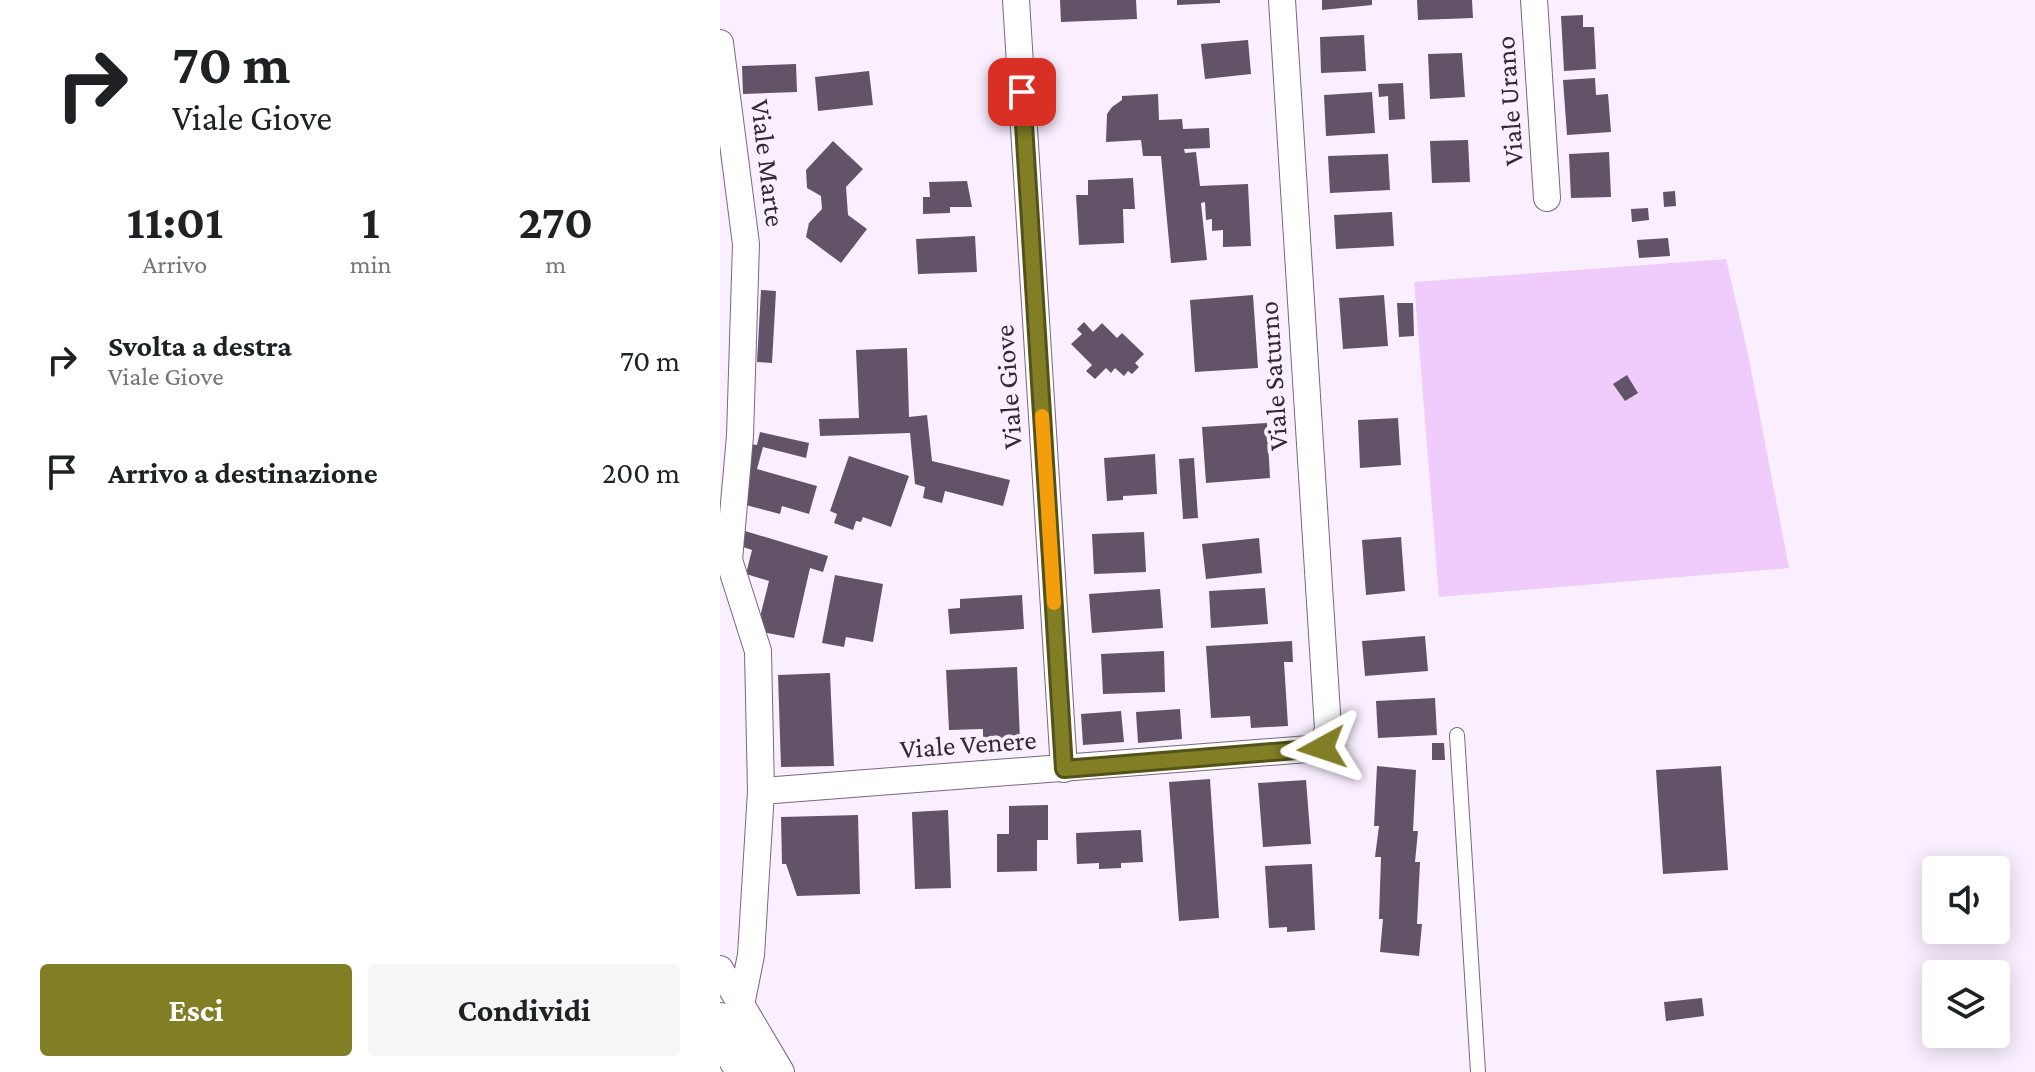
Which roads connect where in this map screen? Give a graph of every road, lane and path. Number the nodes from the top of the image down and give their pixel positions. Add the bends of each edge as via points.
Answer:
1 (1016, 0) edge
2 (1282, 0) edge
3 (1534, 0) edge
4 (720, 43) edge
5 (1547, 198) dead end
6 (1457, 735) dead end
7 (1322, 748) joint
8 (1064, 769) junction
9 (761, 791) junction
10 (720, 969) edge
11 (731, 1014) edge
12 (748, 1072) edge
13 (781, 1072) edge
14 (1478, 1072) edge

1 - 8 street, Viale Giove
2 - 7 street, Viale Saturno via 1328,729
3 - 5 street, Viale Urano
4 - 9 street, Viale Marte via 746,244 740,436 729,560 758,651
6 - 14 lane
7 - 8 street, Viale Venere
8 - 9 street, Viale Venere
9 - 11 street, Viale Marte via 751,955
10 - 11 street
11 - 12 main road
11 - 13 street

